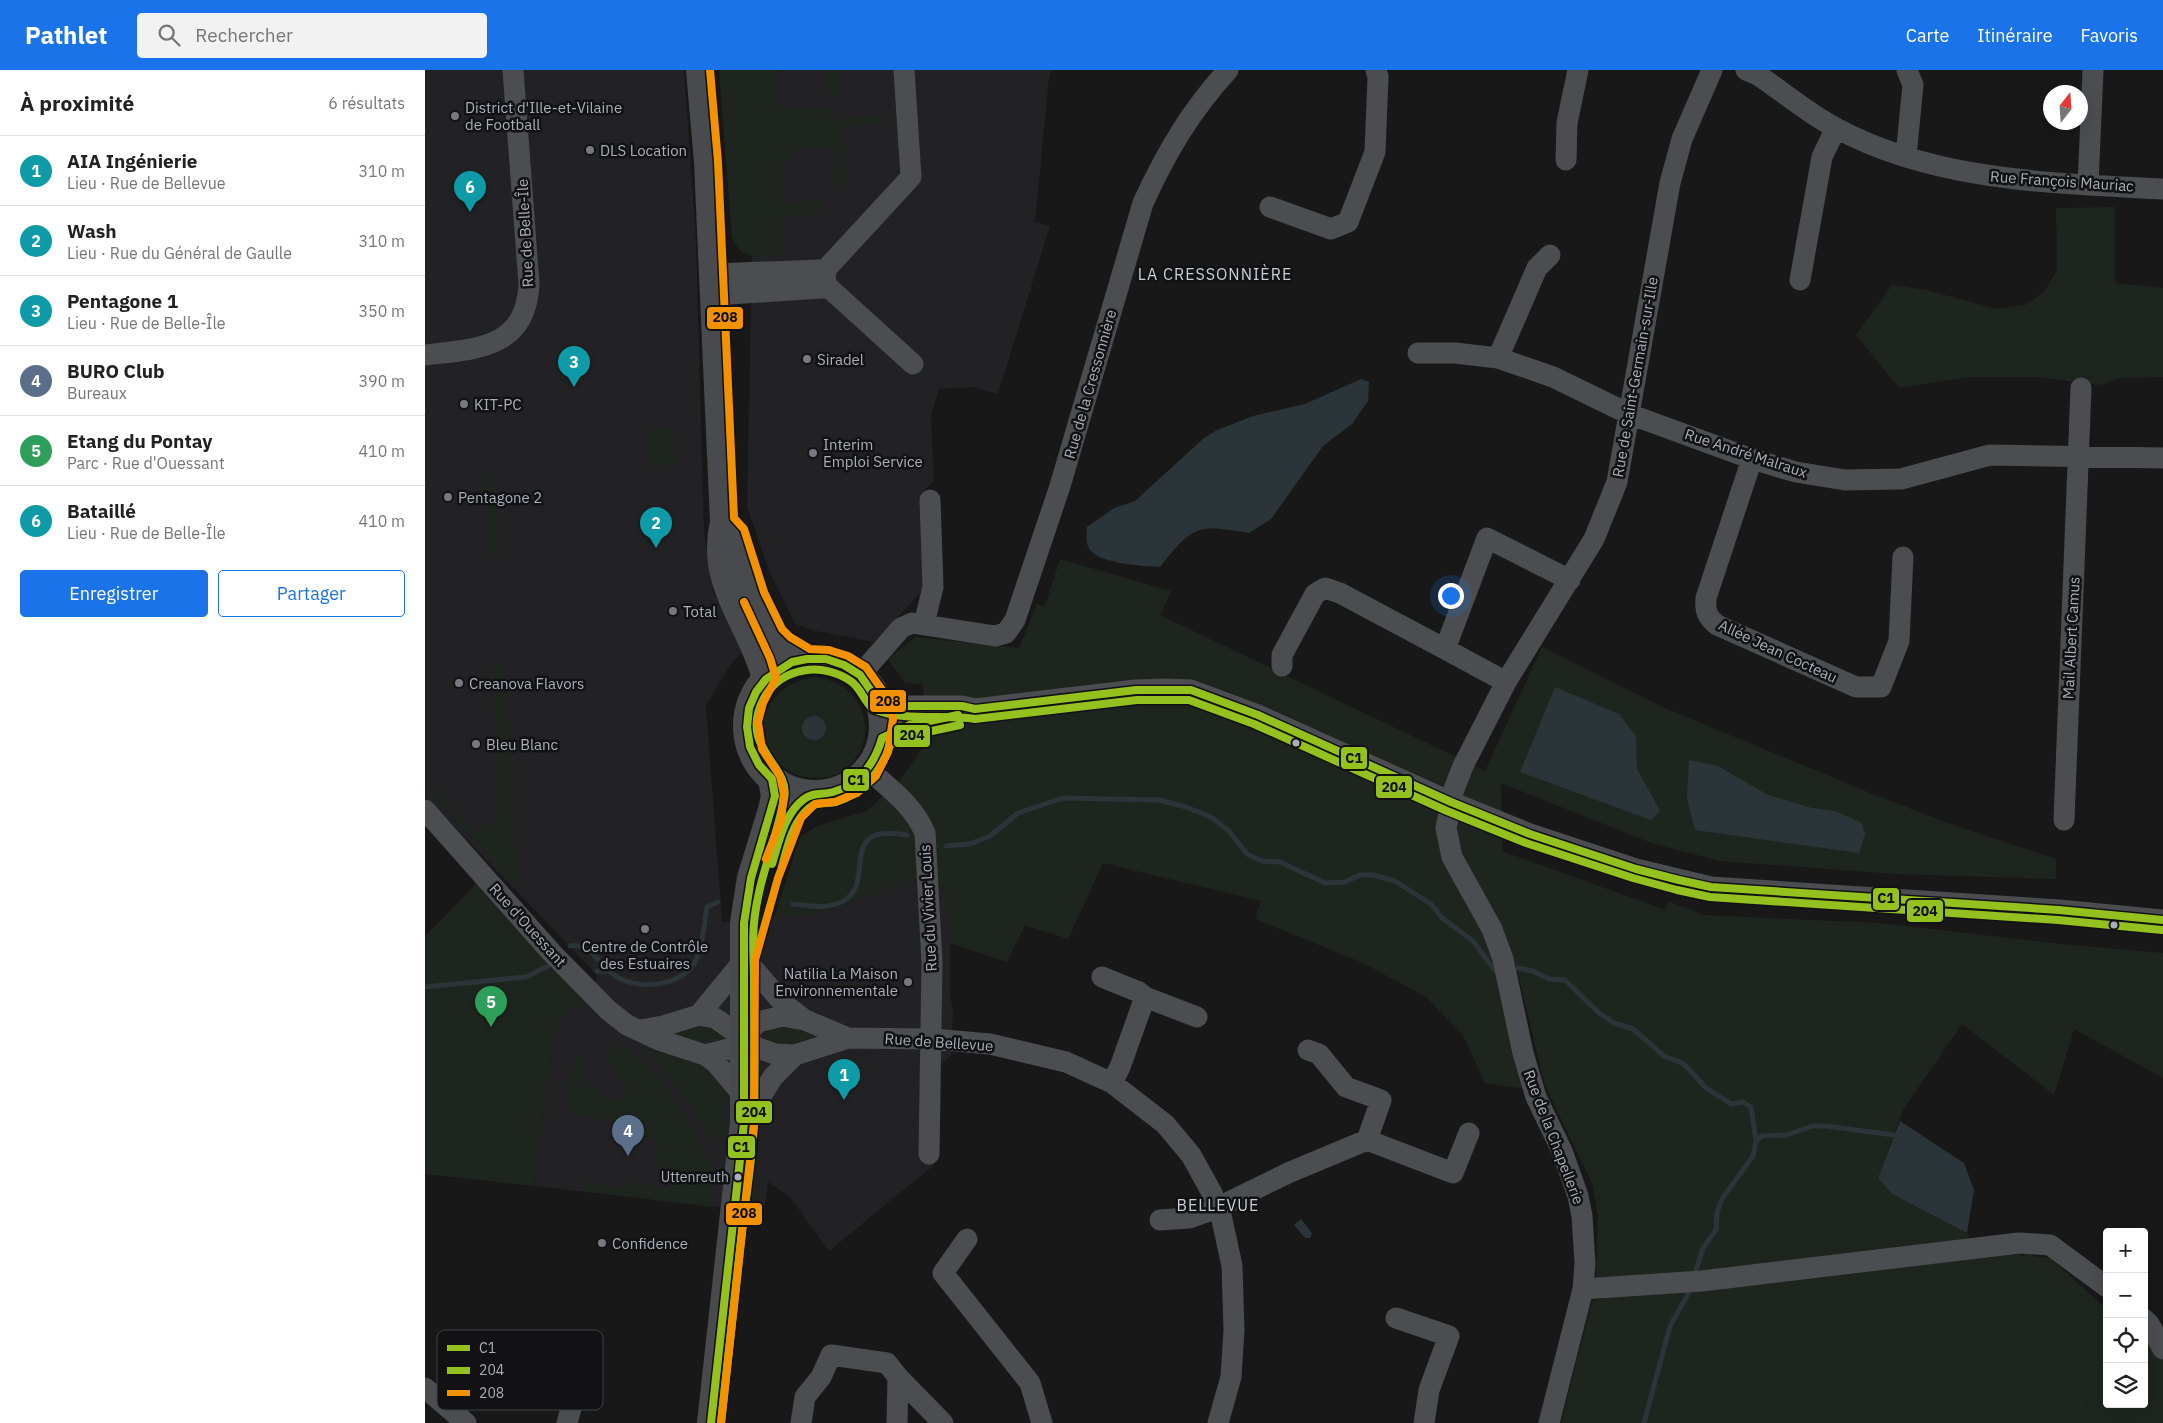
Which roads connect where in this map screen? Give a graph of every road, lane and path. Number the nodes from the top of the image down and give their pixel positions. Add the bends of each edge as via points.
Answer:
1 (513, 70) edge
2 (701, 70) edge
3 (905, 70) edge
4 (1228, 70) edge
5 (1376, 70) edge
6 (1578, 70) edge
7 (1712, 70) edge
8 (1746, 70) edge
9 (1907, 70) edge
10 (2093, 70) edge
11 (1836, 128) junction
12 (1906, 156) junction
13 (1566, 160) dead end
14 (2088, 185) junction
15 (2163, 188) edge
16 (1270, 207) dead end
17 (1550, 255) dead end
18 (825, 278) junction
19 (1799, 280) dead end
20 (714, 284) junction
21 (1418, 353) dead end
22 (425, 355) edge
23 (1498, 358) junction
24 (913, 364) dead end
25 (2081, 388) dead end
26 (1629, 414) junction
27 (2079, 456) junction
28 (2163, 458) edge
29 (1752, 459) junction
30 (930, 500) dead end
31 (724, 522) junction
32 (1903, 557) dead end
33 (1570, 580) junction
34 (924, 624) junction
35 (1445, 649) junction
36 (807, 659) junction
37 (1283, 666) dead end
38 (860, 675) junction
39 (766, 679) junction
40 (1507, 682) junction
41 (878, 701) junction
42 (975, 709) junction
43 (882, 738) junction
44 (868, 769) junction
45 (772, 780) junction
46 (811, 794) junction
47 (1451, 802) junction
48 (425, 810) edge
49 (2064, 820) dead end
50 (2163, 920) edge
51 (745, 959) junction
52 (1102, 977) dead end
53 (1145, 998) junction
54 (699, 1015) junction
55 (1197, 1017) dead end
56 (805, 1020) junction
57 (641, 1030) junction
58 (745, 1038) junction
59 (848, 1038) junction
60 (932, 1039) junction
61 (1308, 1050) dead end
62 (705, 1055) junction
63 (795, 1055) junction
64 (1112, 1083) junction
65 (743, 1095) junction
66 (743, 1124) junction
67 (1469, 1133) dead end
68 (1367, 1140) junction
69 (929, 1154) dead end
70 (1218, 1206) junction
71 (1160, 1220) dead end
72 (967, 1239) dead end
73 (2103, 1284) edge
74 (1583, 1289) junction
75 (1396, 1318) dead end
76 (2148, 1323) edge
77 (2163, 1349) edge
78 (898, 1377) junction
79 (425, 1388) edge
80 (437, 1398) edge
81 (451, 1410) edge
82 (571, 1410) edge
83 (466, 1423) edge
84 (567, 1423) edge
85 (711, 1423) edge
86 (801, 1423) edge
87 (897, 1423) edge
88 (943, 1423) edge
89 (1042, 1423) edge
90 (1218, 1423) edge
91 (1424, 1423) edge
92 (1549, 1423) edge

1 - 22 street, Rue de Belle-Île via 528,299 523,314 509,334 496,343
2 - 20 main road
3 - 18 street via 911,177 827,268
4 - 34 street, Rue de la Cressonnière via 1191,113 1162,162 1143,203 1061,486 1015,620 1007,633 995,636
5 - 16 street via 1375,152 1348,222 1331,229
6 - 13 street via 1567,123
7 - 26 street, Rue de Saint-Germain-sur-Ille via 1682,139 1669,183
8 - 11 street, Rue François Mauriac
9 - 12 street via 1913,85
10 - 14 street
11 - 12 street, Rue François Mauriac
11 - 19 street via 1821,157
12 - 14 street, Rue François Mauriac via 2018,181
14 - 15 street, Rue François Mauriac
17 - 23 street via 1537,268
18 - 20 street via 820,270
18 - 24 street via 827,286
20 - 31 main road
21 - 23 street, Rue André Malraux
23 - 26 street, Rue André Malraux via 1553,377
25 - 27 street, Mail Albert Camus
26 - 29 street, Rue André Malraux
26 - 33 street, Rue de Saint-Germain-sur-Ille via 1617,482 1594,539
27 - 28 street, Rue André Malraux
27 - 29 street, Rue André Malraux via 1990,455 1901,479 1845,480 1796,472
27 - 49 street, Mail Albert Camus
29 - 32 street, Allée Jean Cocteau via 1706,598 1705,609 1717,625 1855,687 1881,687 1899,641
30 - 34 street via 933,587
31 - 36 main road via 735,533 748,579 775,634 791,652
31 - 39 main road via 721,536 725,585
33 - 35 street via 1487,538
33 - 40 street, Rue de Saint-Germain-sur-Ille
34 - 38 street, Rue de la Cressonnière via 913,623 901,628
35 - 37 street via 1325,588 1315,594 1282,655
35 - 40 street
36 - 38 main road via 844,665
36 - 39 main road via 792,662
38 - 41 main road
39 - 45 main road via 749,708 747,728 754,756
40 - 47 street, Rue de Saint-Germain-sur-Ille via 1463,766
41 - 42 street via 907,706
41 - 43 main road via 883,720
42 - 43 street via 910,725
42 - 47 street via 1136,690 1191,690 1258,715
43 - 44 main road
44 - 46 main road via 852,784 832,792
44 - 60 street, Rue du Vivier Louis via 907,802 925,833 932,963
45 - 46 main road via 797,792
45 - 51 main road via 775,796 772,810 746,899
46 - 51 main road via 792,812 777,846
47 - 50 street via 1530,834 1619,864 1711,887
47 - 74 street, Rue de la Chapellerie via 1446,828 1452,857 1492,928 1503,959 1536,1097 1562,1151 1578,1196 1585,1240
48 - 57 street, Rue d'Ouessant via 568,970 608,1010 627,1025
51 - 54 street
51 - 56 street, Rue de Bellevue via 783,1004
51 - 58 main road
52 - 53 street via 1139,992
53 - 55 street
53 - 64 street
54 - 57 street
54 - 58 street via 715,1018
56 - 58 street, Rue de Bellevue via 782,1016 769,1018 758,1022
56 - 59 street, Rue de Bellevue
57 - 62 street, Rue d'Ouessant via 659,1040
58 - 62 street via 733,1048
58 - 63 street, Rue de Bellevue via 758,1048 775,1054
58 - 65 main road
59 - 60 street, Rue de Bellevue
59 - 63 street, Rue de Bellevue
60 - 64 street, Rue de Bellevue via 999,1046 1066,1062
60 - 69 street, Rue du Vivier Louis
61 - 68 street via 1319,1054 1346,1087 1381,1100
62 - 65 street, Rue d'Ouessant
63 - 66 street, Rue de Bellevue via 773,1077
64 - 70 street, Rue de Bellevue via 1165,1124 1191,1155
65 - 66 main road
66 - 85 main road
67 - 68 street via 1453,1173
68 - 70 street
70 - 71 street via 1189,1218
70 - 90 street, Rue de Bellevue via 1232,1266 1234,1330 1231,1377
72 - 89 street via 943,1273 1029,1383
73 - 74 street via 2050,1245 2019,1244 1693,1282
74 - 92 street, Rue de la Chapellerie
75 - 91 street via 1449,1336 1429,1390
76 - 77 street
78 - 86 street via 887,1363 831,1355 821,1377 805,1397
78 - 87 street
78 - 88 street
79 - 80 street
81 - 83 street
82 - 84 street

